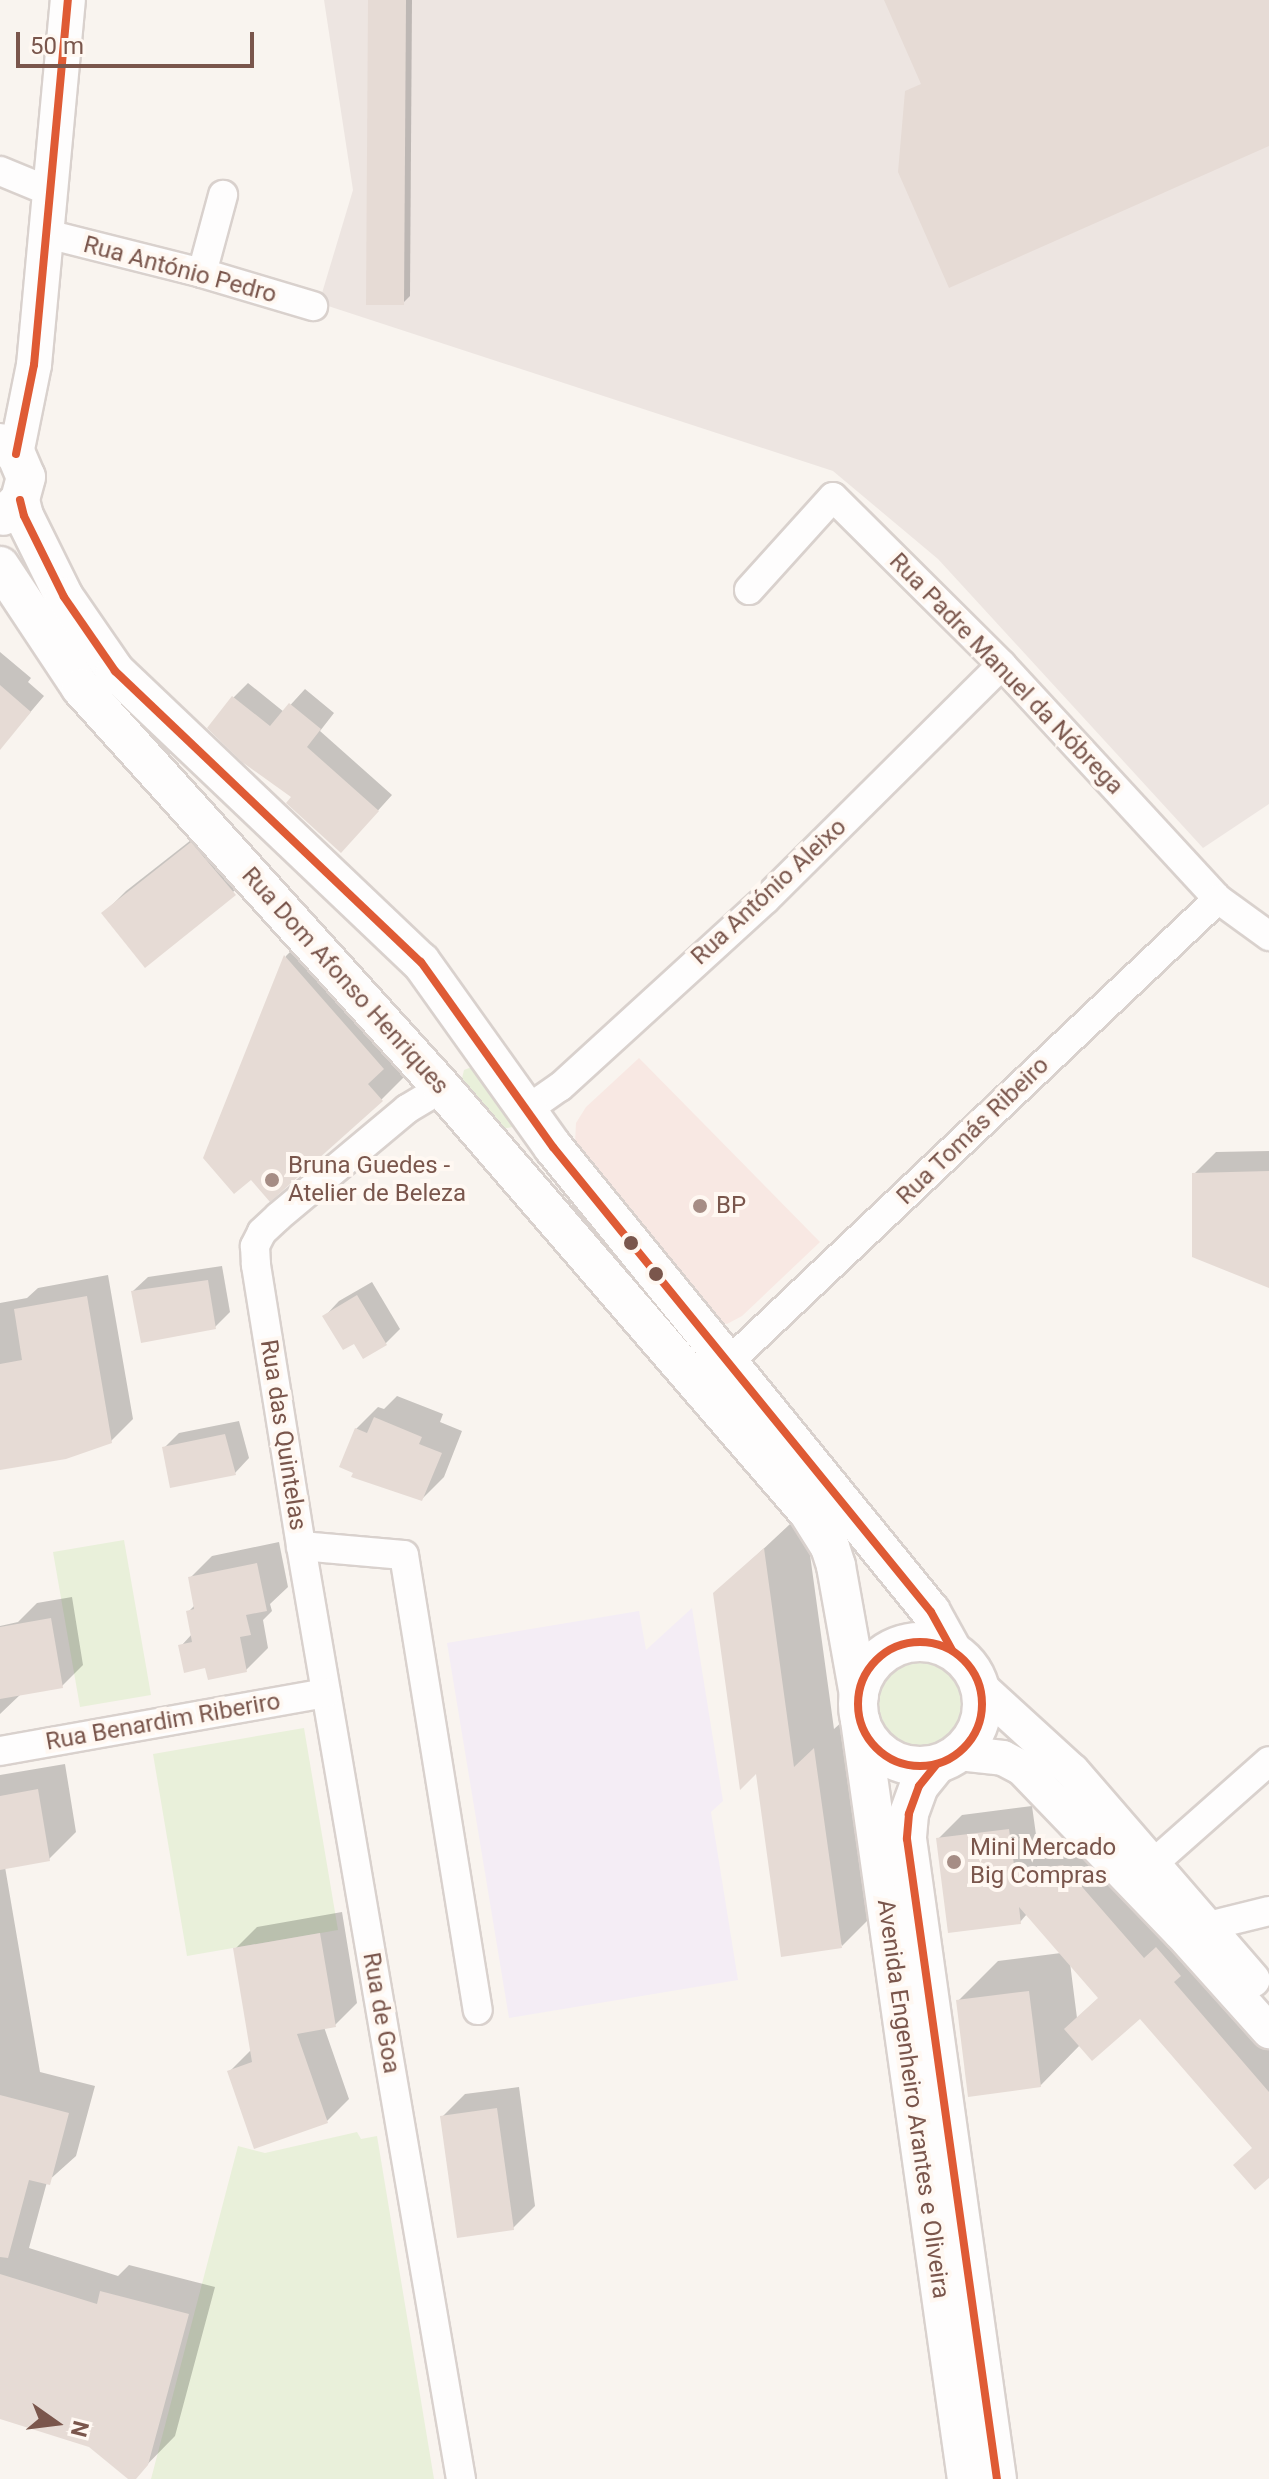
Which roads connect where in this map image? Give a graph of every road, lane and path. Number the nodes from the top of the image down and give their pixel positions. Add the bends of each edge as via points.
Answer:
1 (68, 0) edge
2 (0, 171) edge
3 (51, 192) junction
4 (223, 195) dead end
5 (47, 234) junction
6 (202, 273) junction
7 (313, 306) dead end
8 (8, 449) edge
9 (10, 508) edge
10 (0, 566) edge
11 (749, 590) dead end
12 (1002, 665) junction
13 (1218, 899) junction
14 (1269, 936) edge
15 (475, 1038) junction
16 (436, 1081) junction
17 (528, 1109) junction
18 (553, 1147) junction
19 (513, 1172) junction
20 (714, 1375) junction
21 (301, 1546) junction
22 (952, 1650) junction
23 (981, 1688) junction
24 (326, 1693) junction
25 (859, 1707) junction
26 (0, 1751) edge
27 (947, 1759) junction
28 (1269, 1761) edge
29 (1155, 1862) junction
30 (1269, 1911) edge
31 (1194, 1929) junction
32 (1269, 1998) edge
33 (478, 2010) dead end
34 (1269, 2031) edge
35 (461, 2479) edge
36 (967, 2479) edge
37 (997, 2479) edge

1 - 3 street
2 - 3 street
3 - 5 street
4 - 6 street
5 - 6 street, Rua António Pedro
5 - 8 street via 34,365
6 - 7 street, Rua António Pedro
8 - 9 main road, Rua Dom Afonso Henriques via 26,477
9 - 15 main road, Rua Dom Afonso Henriques via 24,516 64,597 115,671 398,939 441,987
10 - 16 main road, Rua Dom Afonso Henriques via 81,688
11 - 12 street, Rua Padre Manuel da Nóbrega via 833,497
12 - 13 street, Rua Padre Manuel da Nóbrega
12 - 17 street, Rua António Aleixo via 766,899 560,1087
13 - 14 street, Rua Padre Manuel da Nóbrega
13 - 20 street, Rua Tomás Ribeiro
15 - 16 main road via 445,1044
15 - 17 main road, Rua Dom Afonso Henriques
16 - 19 main road, Rua Dom Afonso Henriques
16 - 21 street, Rua das Quintelas via 278,1217 255,1246
17 - 18 main road, Rua Dom Afonso Henriques
18 - 19 main road via 536,1169
18 - 20 main road, Rua Dom Afonso Henriques
19 - 20 main road, Rua Dom Afonso Henriques
20 - 22 main road, Rua Dom Afonso Henriques via 931,1612
20 - 25 main road, Rua Dom Afonso Henriques via 830,1547
21 - 24 street, Rua de Goa
21 - 33 street, Rua das Quintelas via 404,1555
22 - 23 main road, Rua Dom Afonso Henriques via 975,1673
22 - 25 main road via 933,1643 893,1647 865,1676
23 - 27 main road via 979,1724
23 - 29 street, Rua Dom Afonso Henriques via 1072,1771
24 - 26 street, Rua Benardim Riberiro
24 - 35 street, Rua de Goa
25 - 27 main road, Rua Dom Afonso Henriques via 868,1738 897,1762 917,1767
25 - 36 main road, Avenida Engenheiro Arantes e Oliveira
27 - 31 street, Rua Dom Afonso Henriques via 1003,1758 1022,1768
27 - 37 main road, Avenida Engenheiro Arantes e Oliveira via 919,1786 907,1839
28 - 29 street
29 - 31 street, Rua Dom Afonso Henriques
30 - 31 street
31 - 32 street, Rua Dom Afonso Henriques
31 - 34 street, Rua Dom Afonso Henriques

